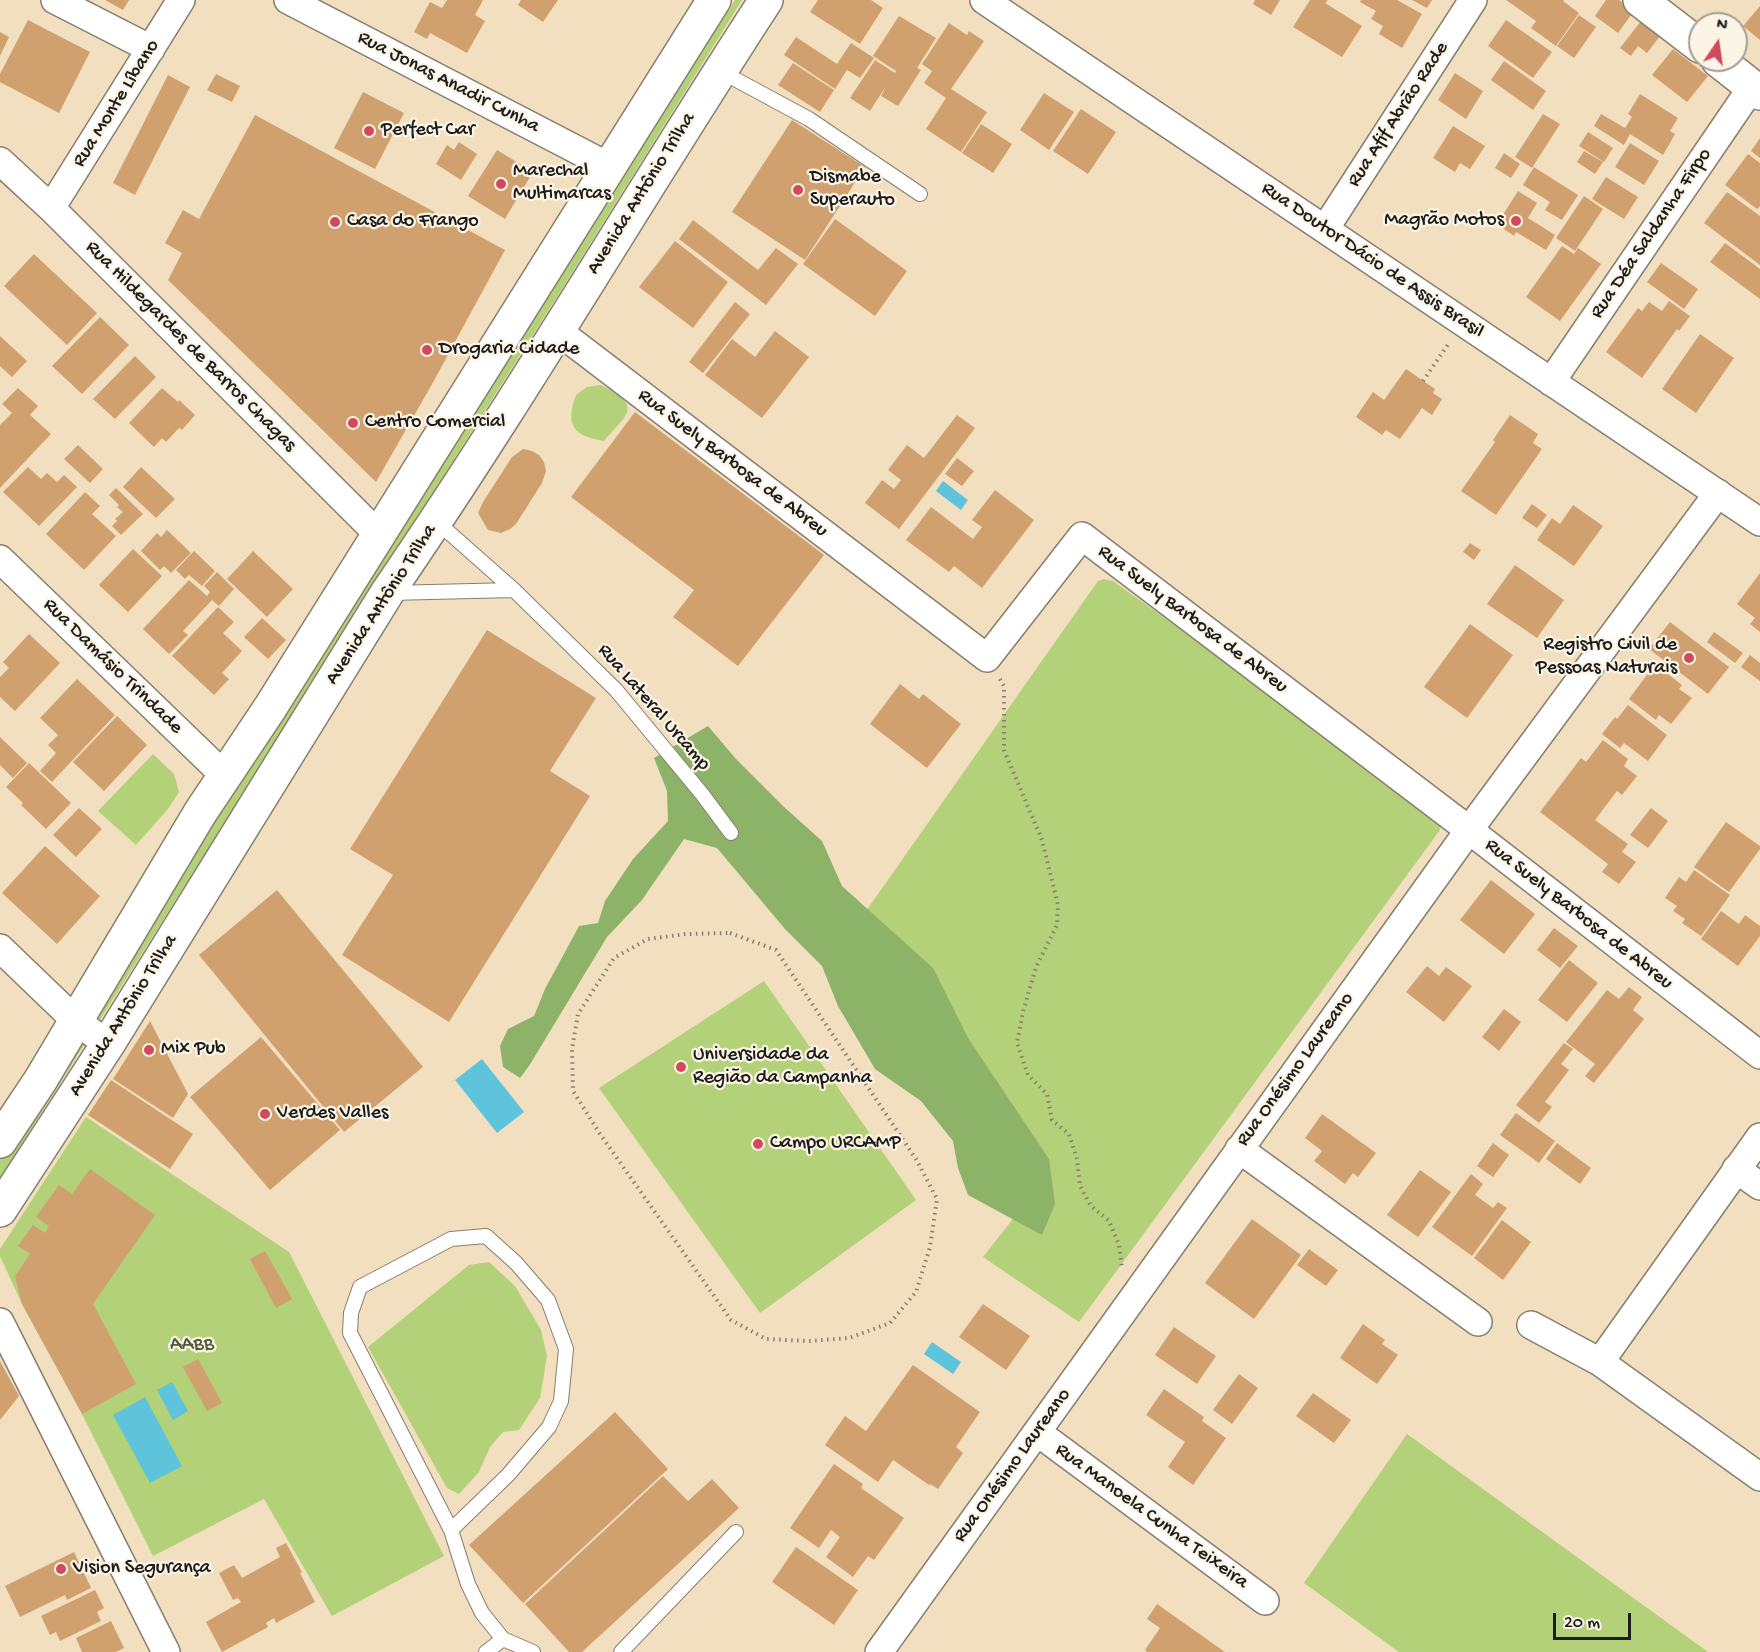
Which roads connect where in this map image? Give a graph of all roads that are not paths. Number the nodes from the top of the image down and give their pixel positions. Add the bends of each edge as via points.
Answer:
1 (55, 0) edge
2 (181, 0) edge
3 (288, 0) edge
4 (714, 0) edge
5 (766, 0) edge
6 (984, 0) edge
7 (1473, 0) edge
8 (1640, 0) edge
9 (1688, 37) edge
10 (151, 49) junction
11 (720, 71) junction
12 (1733, 72) edge
13 (1756, 90) edge
14 (0, 161) edge
15 (608, 166) junction
16 (920, 194) dead end
17 (51, 208) junction
18 (1325, 229) junction
19 (558, 331) junction
20 (1551, 382) junction
21 (1718, 493) junction
22 (436, 521) junction
23 (1760, 522) edge
24 (378, 534) junction
25 (0, 559) edge
26 (514, 590) junction
27 (387, 593) junction
28 (225, 776) junction
29 (1469, 830) junction
30 (731, 833) dead end
31 (0, 948) edge
32 (76, 1021) junction
33 (108, 1044) junction
34 (1760, 1055) edge
35 (1760, 1137) edge
36 (0, 1142) edge
37 (1239, 1149) junction
38 (1736, 1169) junction
39 (1760, 1186) edge
40 (0, 1210) edge
41 (0, 1322) edge
42 (1478, 1322) dead end
43 (1531, 1325) dead end
44 (1599, 1362) junction
45 (1037, 1432) junction
46 (1760, 1477) edge
47 (451, 1530) junction
48 (736, 1532) dead end
49 (1265, 1601) dead end
50 (502, 1639) junction
51 (166, 1652) edge
52 (486, 1652) edge
53 (533, 1652) edge
54 (621, 1652) edge
55 (879, 1652) edge

1 - 10 street
2 - 10 street, Rua Monte Líbano
3 - 15 street, Rua Jonas Anadir Cunha
4 - 15 main road, Avenida Antônio Trilha
5 - 11 main road, Avenida Antônio Trilha
6 - 18 street, Rua Doutor Dácio de Assis Brasil
7 - 18 street, Rua Afif Abrão Rade
8 - 9 main road
10 - 17 street, Rua Monte Líbano
11 - 16 lane via 809,119
11 - 19 main road, Avenida Antônio Trilha
12 - 13 main road
13 - 20 street, Rua Déa Saldanha Firpo
14 - 17 street, Rua Hildegardes de Barros Chagas
15 - 24 main road, Avenida Antônio Trilha
17 - 24 street, Rua Hildegardes de Barros Chagas
18 - 20 street, Rua Doutor Dácio de Assis Brasil
19 - 22 main road, Avenida Antônio Trilha
19 - 29 street, Rua Suely Barbosa de Abreu via 987,658 1082,536
20 - 21 street, Rua Doutor Dácio de Assis Brasil
21 - 23 street, Rua Doutor Dácio de Assis Brasil
21 - 29 street, Rua Onésimo Laureano
22 - 26 lane, Rua Lateral Urcamp
22 - 27 main road, Avenida Antônio Trilha
24 - 28 main road, Avenida Antônio Trilha
25 - 28 street, Rua Damásio Trindade
26 - 27 lane
26 - 30 lane, Rua Lateral Urcamp via 616,690
27 - 33 main road, Avenida Antônio Trilha
28 - 32 main road, Avenida Antônio Trilha
29 - 34 street, Rua Suely Barbosa de Abreu
29 - 37 street, Rua Onésimo Laureano
31 - 32 street
32 - 33 street
32 - 36 main road, Avenida Antônio Trilha
33 - 40 main road, Avenida Antônio Trilha
35 - 38 street
37 - 42 street
37 - 45 street, Rua Onésimo Laureano
38 - 39 street
38 - 44 street
41 - 51 street
43 - 44 street
44 - 46 street
45 - 49 street, Rua Manoela Cunha Teixeira
45 - 55 street, Rua Onésimo Laureano
47 - 47 lane via 350,1333 351,1313 360,1287 451,1239 486,1236 548,1300 566,1349 561,1401 549,1427 508,1475
47 - 50 lane via 472,1594
48 - 54 lane
50 - 52 lane
50 - 53 lane

